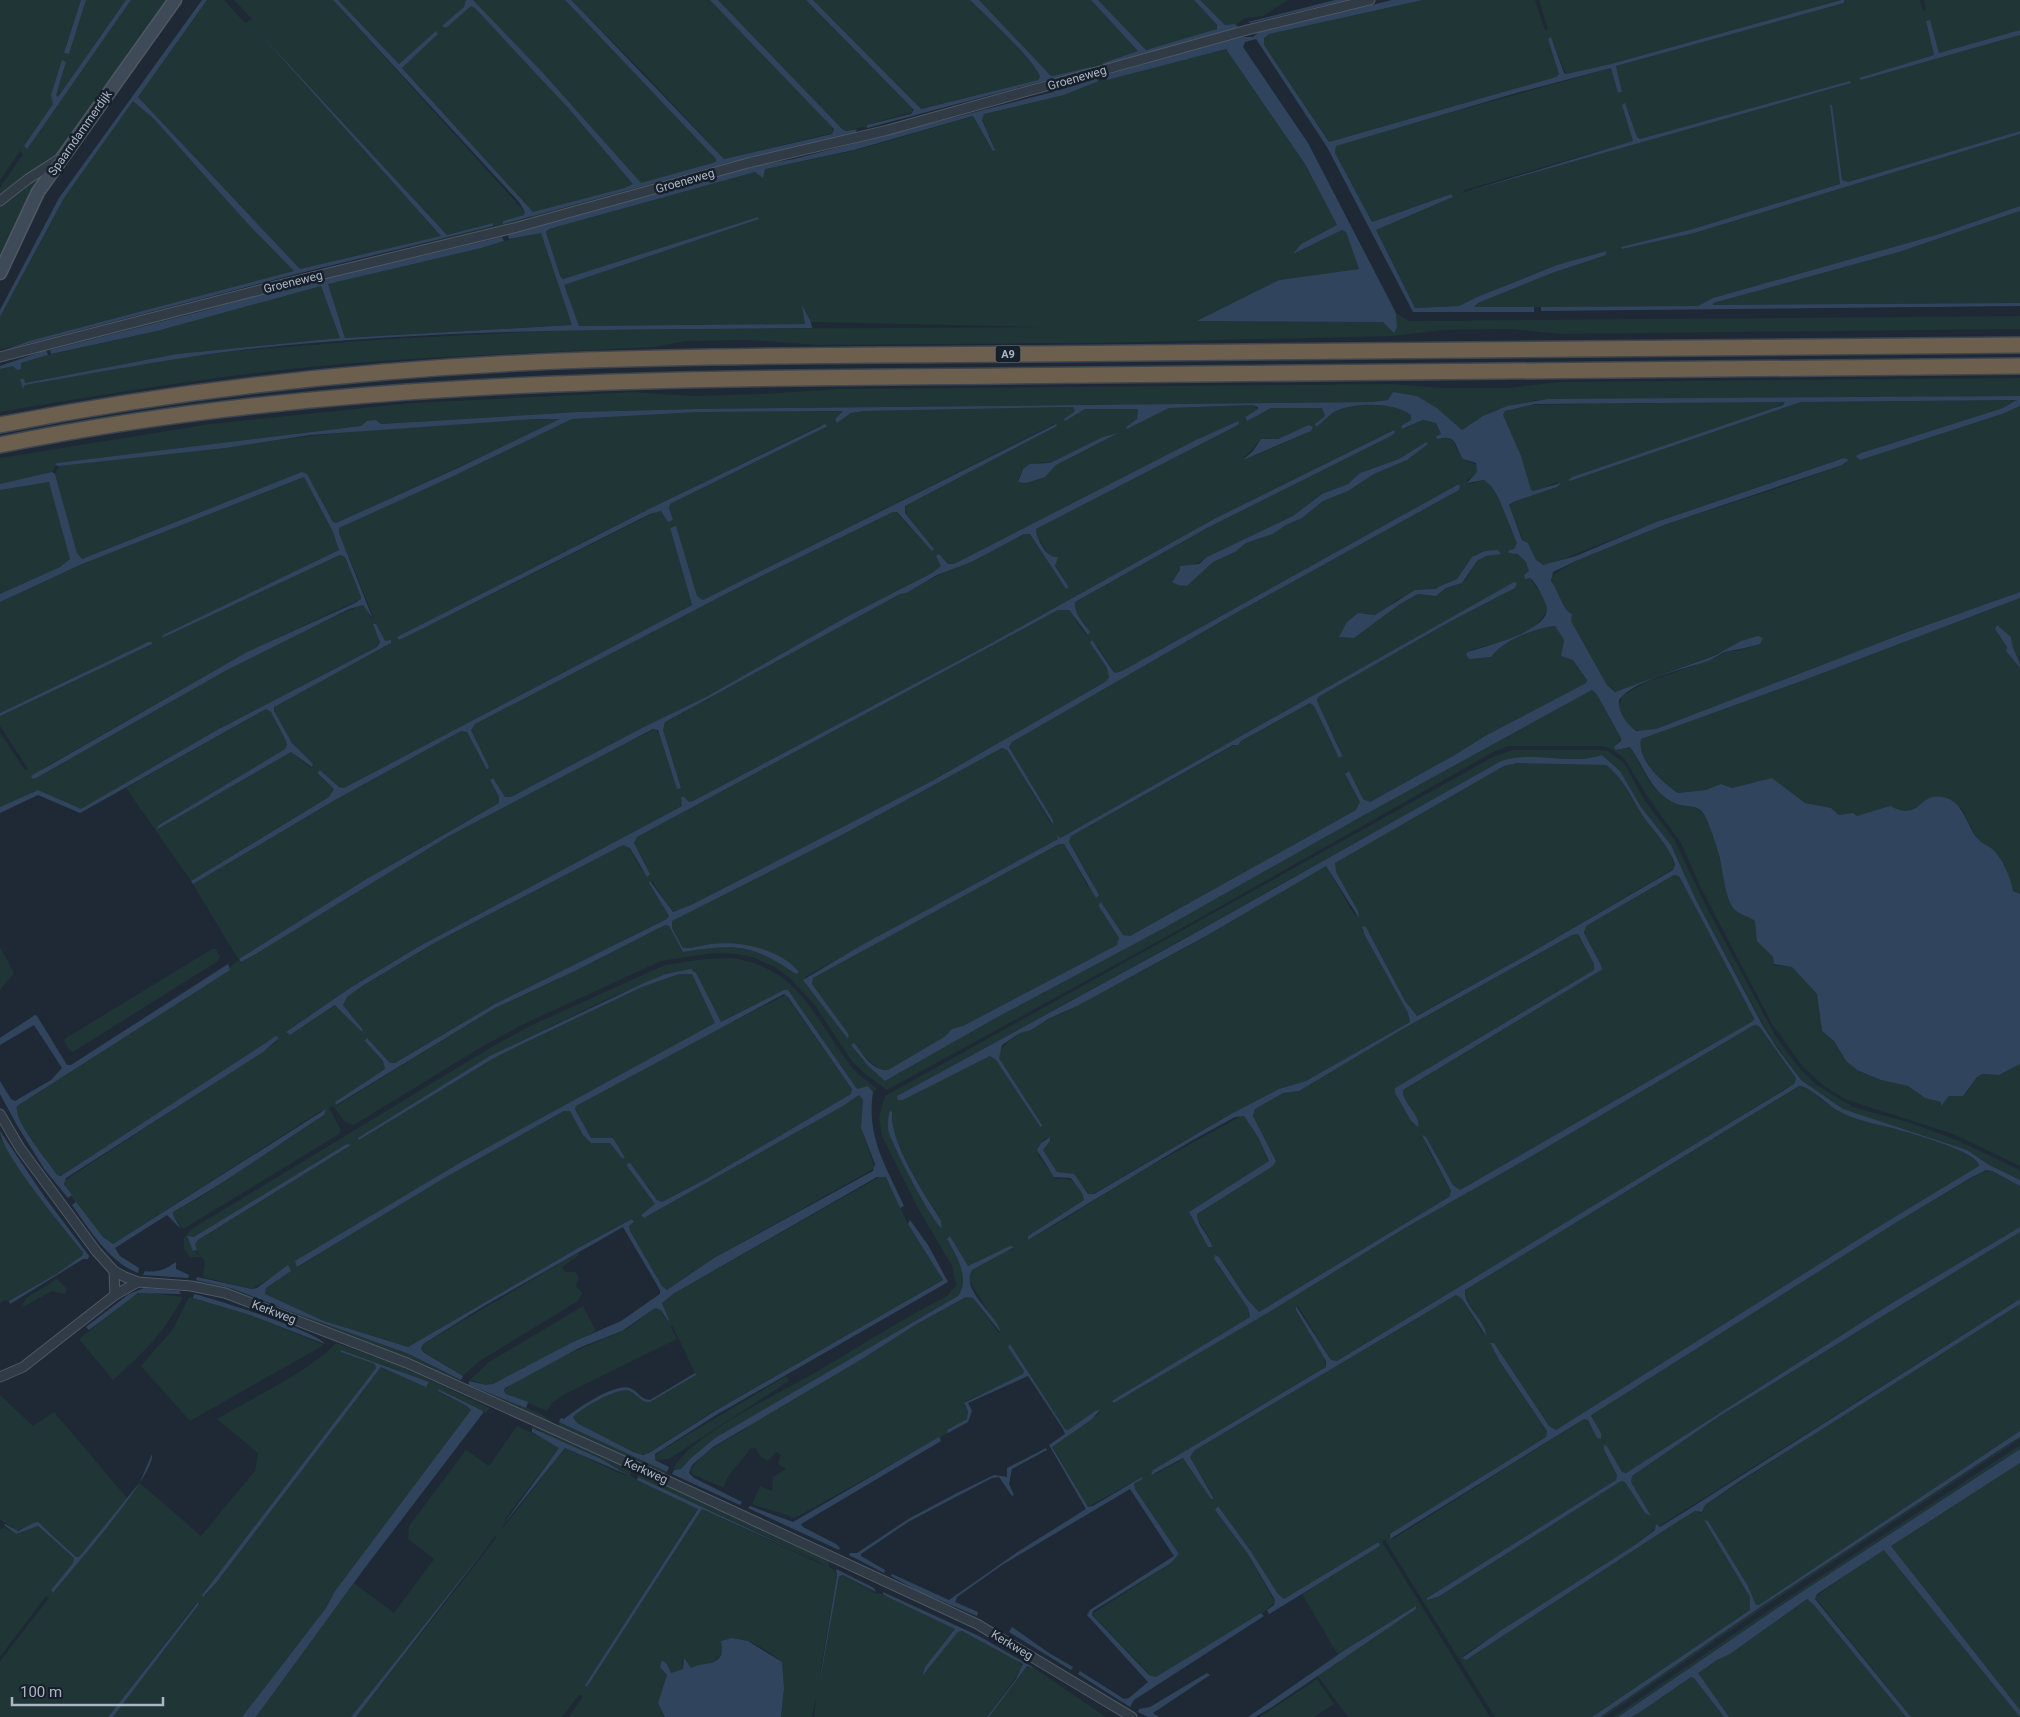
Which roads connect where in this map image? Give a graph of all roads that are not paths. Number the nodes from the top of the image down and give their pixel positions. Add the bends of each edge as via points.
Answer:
1 (175, 0) edge
2 (1370, 0) edge
3 (64, 156) junction
4 (0, 201) edge
5 (0, 273) edge
6 (2020, 345) edge
7 (0, 357) edge
8 (2020, 366) edge
9 (0, 424) edge
10 (0, 445) edge
11 (0, 1114) edge
12 (114, 1271) junction
13 (138, 1282) junction
14 (115, 1295) junction
15 (0, 1377) edge
16 (1132, 1717) edge

1 - 3 street, Spaarndammerdijk
2 - 7 street, Groeneweg via 1247,30 923,121 748,163 514,228
3 - 4 street
3 - 5 street, Spaarndammerdijk via 34,198
6 - 9 highway, A9 via 586,360 388,372 259,385 116,404
8 - 10 highway, A9 via 588,382 390,393 196,414
11 - 12 street, Kerkweg via 20,1148
12 - 13 street, Kerkweg
12 - 14 street
13 - 14 street
13 - 16 street, Kerkweg via 191,1286 225,1293 407,1363 977,1624
14 - 15 street via 23,1367

